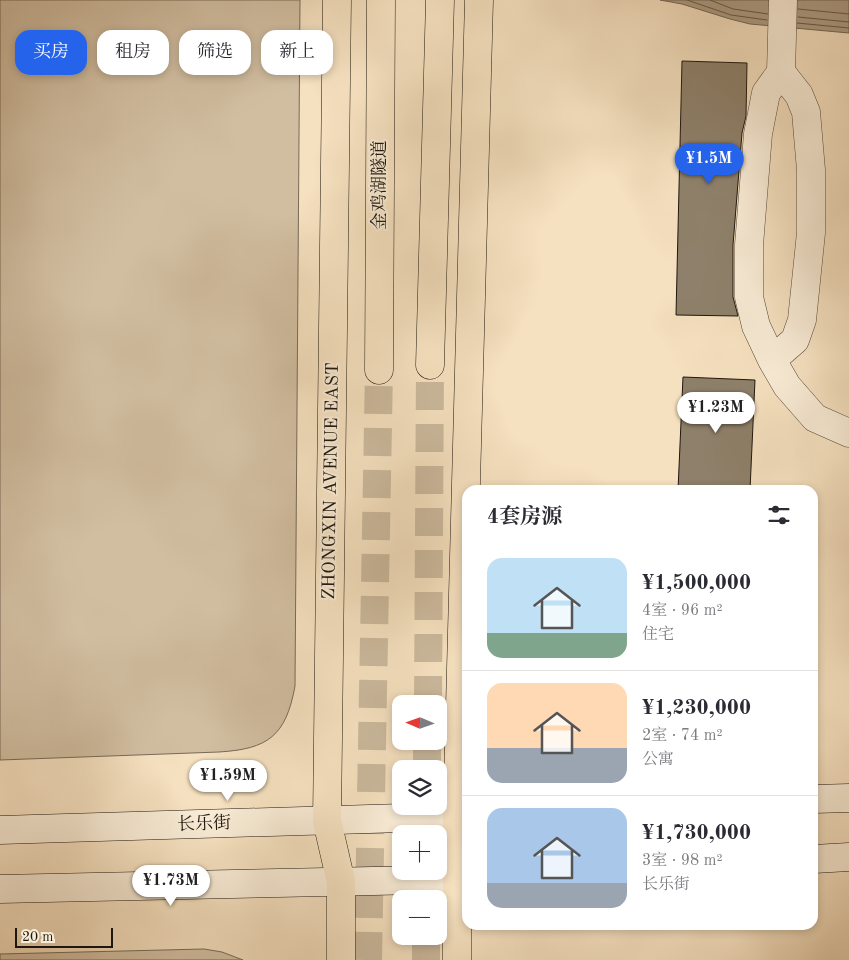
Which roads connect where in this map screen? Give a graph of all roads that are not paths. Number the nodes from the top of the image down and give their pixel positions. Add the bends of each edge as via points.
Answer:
1 (337, 0) edge
2 (381, 0) edge
3 (440, 0) edge
4 (783, 0) edge
5 (479, 4) edge
6 (781, 72) junction
7 (772, 360) junction
8 (430, 365) tunnel mouth
9 (379, 370) tunnel mouth
10 (849, 433) edge
11 (469, 485) edge
12 (849, 798) edge
13 (818, 799) edge
14 (462, 816) edge
15 (327, 821) junction
16 (0, 830) edge
17 (849, 856) edge
18 (818, 859) edge
19 (462, 879) edge
20 (342, 882) junction
21 (0, 889) edge
22 (341, 960) edge
23 (442, 960) edge
24 (457, 960) edge

1 - 15 main road, ZHONGXIN AVENUE EAST
2 - 9 main road, 金鸡湖隧道
3 - 8 main road
4 - 6 main road
5 - 11 main road
6 - 7 main road via 766,93 758,134 749,246 750,297 756,326
6 - 7 main road via 799,95 806,112 811,170 811,233 802,320 795,340
7 - 10 main road via 793,393 815,418
12 - 13 main road
14 - 15 main road, 长乐街
14 - 19 main road
15 - 16 main road, 长乐街
15 - 20 main road, ZHONGXIN AVENUE EAST
17 - 18 main road
19 - 20 main road
19 - 23 main road
19 - 24 main road
20 - 21 main road
20 - 22 main road, ZHONGXIN AVENUE EAST

